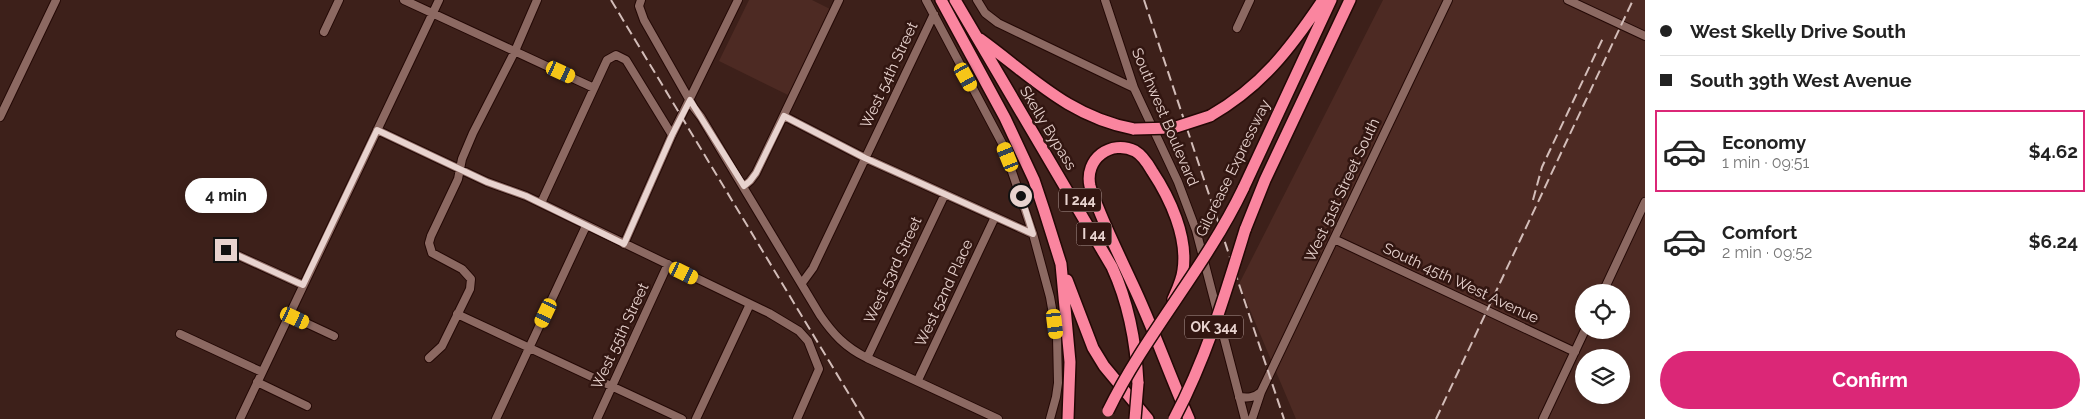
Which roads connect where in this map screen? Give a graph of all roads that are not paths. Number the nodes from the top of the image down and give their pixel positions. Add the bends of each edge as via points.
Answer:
1 (56, 0) edge
2 (339, 0) edge
3 (404, 0) edge
4 (439, 0) edge
5 (537, 0) edge
6 (738, 0) edge
7 (840, 0) edge
8 (926, 0) edge
9 (941, 0) edge
10 (956, 0) edge
11 (977, 0) edge
12 (1105, 0) edge
13 (1250, 0) edge
14 (1323, 0) edge
15 (1331, 0) edge
16 (1350, 0) edge
17 (1448, 0) edge
18 (1568, 0) edge
19 (640, 3) edge
20 (432, 13) junction
21 (934, 14) junction
22 (1237, 28) dead end
23 (324, 32) dead end
24 (975, 36) junction
25 (1645, 36) edge
26 (515, 51) junction
27 (594, 88) junction
28 (1134, 88) junction
29 (690, 100) junction
30 (784, 116) junction
31 (0, 117) edge
32 (377, 130) junction
33 (672, 135) junction
34 (1046, 152) junction
35 (865, 158) junction
36 (461, 170) junction
37 (744, 186) junction
38 (945, 194) junction
39 (1645, 202) edge
40 (541, 203) junction
41 (995, 217) junction
42 (586, 226) junction
43 (1033, 234) junction
44 (1334, 239) junction
45 (624, 244) junction
46 (1114, 248) junction
47 (226, 250) dead end
48 (668, 264) junction
49 (1061, 264) junction
50 (802, 283) junction
51 (1607, 284) edge
52 (303, 285) junction
53 (750, 304) junction
54 (457, 314) junction
55 (289, 315) junction
56 (1163, 319) junction
57 (180, 334) dead end
58 (334, 336) dead end
59 (529, 347) junction
60 (1575, 352) joint
61 (430, 358) dead end
62 (866, 358) junction
63 (262, 372) junction
64 (918, 380) junction
65 (257, 382) junction
66 (612, 387) junction
67 (1261, 392) junction
68 (1239, 398) junction
69 (307, 406) dead end
70 (1106, 415) edge
71 (240, 419) edge
72 (496, 419) edge
73 (597, 419) edge
74 (682, 419) edge
75 (696, 419) edge
76 (797, 419) edge
77 (998, 419) edge
78 (1050, 419) edge
79 (1068, 419) edge
80 (1135, 419) edge
81 (1148, 419) edge
82 (1174, 419) edge
83 (1189, 419) edge
84 (1244, 419) edge
85 (1252, 419) edge
86 (1543, 419) edge

1 - 31 street
2 - 23 street
3 - 20 street
4 - 20 street
5 - 26 street
6 - 29 street
7 - 30 street
8 - 21 street
9 - 49 highway, Skelly Bypass / I 44 via 1005,118 1034,180
10 - 24 highway, Skelly Bypass / I 44
11 - 28 street via 985,13 998,24
12 - 28 street, Southwest Boulevard
13 - 22 street
14 - 24 highway, bridge via 1273,67 1233,102 1210,116 1173,128 1134,129 1080,112 1034,83 1013,63
15 - 56 highway, Gilcrease Expressway / OK 344, bridge via 1243,189
16 - 82 highway, OK 344, bridge via 1265,180 1198,372
17 - 44 street, West 51st Street South
18 - 25 street
19 - 29 street via 644,20
20 - 26 street
20 - 32 street
21 - 35 street, West 54th Street
21 - 43 street via 1002,145
24 - 34 highway, Skelly Bypass / I 44
26 - 27 street
26 - 36 street via 473,133
27 - 33 street via 607,60 616,55 626,60
27 - 40 street
28 - 68 street, Southwest Boulevard via 1193,222
29 - 33 street
29 - 37 street
30 - 35 street
30 - 37 street via 756,173
32 - 36 street
32 - 52 street
33 - 45 street
34 - 46 highway, I 244
34 - 80 highway, Skelly Bypass / I 44, bridge via 1105,254 1127,305 1138,382
35 - 38 street
35 - 50 street, West 54th Street
36 - 40 street
36 - 54 street via 431,236 430,249 438,257 462,269 471,279
37 - 50 street
38 - 41 street
38 - 62 street, West 53rd Street
39 - 51 street
40 - 42 street
41 - 43 street
41 - 64 street, West 52nd Place
42 - 45 street
42 - 59 street
43 - 78 street via 1057,337 1058,383
44 - 60 street, South 45th West Avenue
44 - 67 street, West 51st Street South
45 - 48 street
46 - 56 highway, bridge via 1090,188 1089,176 1098,155 1120,147 1139,154 1158,181 1175,217 1183,256 1181,280
46 - 83 highway, I 244 via 1148,319
47 - 52 street
48 - 53 street
48 - 66 street, West 55th Street
49 - 79 highway, Skelly Bypass / I 44 via 1070,362
49 - 81 highway via 1093,348 1109,373
50 - 62 street via 837,338
52 - 55 street
53 - 75 street
53 - 76 street via 798,331 813,351 819,369
54 - 59 street
54 - 61 street via 442,346
55 - 58 street
55 - 63 street
56 - 70 highway, Gilcrease Expressway / OK 344, bridge via 1125,378
57 - 63 street
59 - 66 street
59 - 72 street
60 - 86 street
62 - 64 street
63 - 65 street
64 - 77 street
65 - 69 street
65 - 71 street
66 - 73 street, West 55th Street
66 - 74 street
67 - 68 street via 1256,396
67 - 85 street, West 51st Street South
68 - 84 street, Southwest Boulevard

